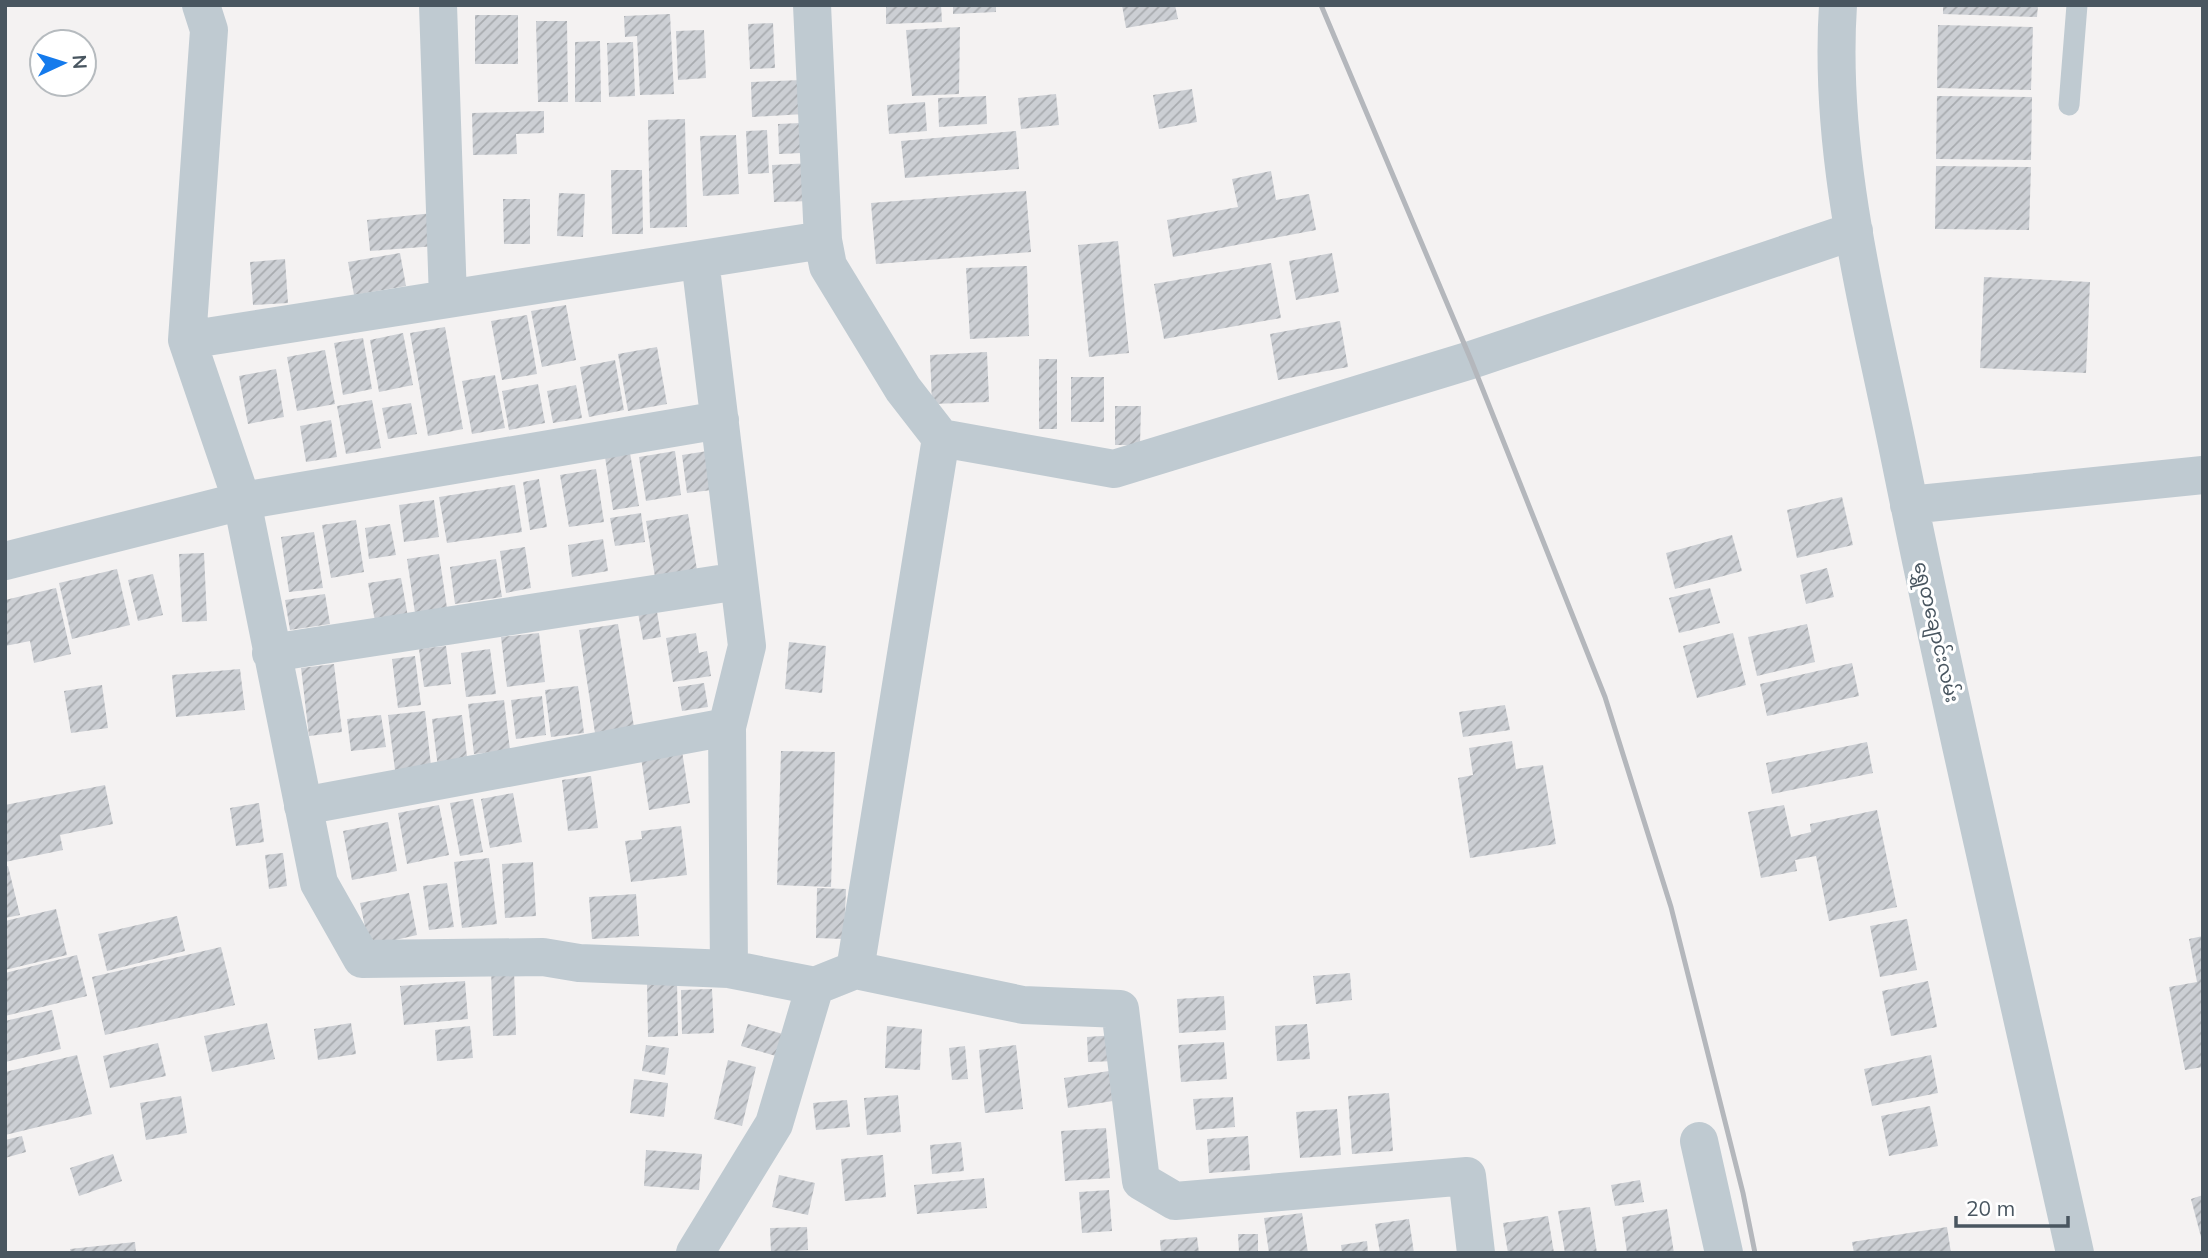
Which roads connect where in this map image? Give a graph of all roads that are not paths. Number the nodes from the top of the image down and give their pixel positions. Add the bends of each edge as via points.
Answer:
1 (201, 5) edge
2 (438, 5) edge
3 (812, 5) edge
4 (1838, 5) edge
5 (2077, 5) edge
6 (2069, 105) dead end
7 (1854, 231) junction
8 (823, 240) junction
9 (700, 260) junction
10 (448, 299) junction
11 (187, 340) junction
12 (720, 420) junction
13 (941, 438) junction
14 (2203, 475) edge
15 (242, 501) junction
16 (1909, 505) junction
17 (5, 561) edge
18 (739, 581) junction
19 (271, 653) junction
20 (727, 727) junction
21 (303, 806) junction
22 (729, 969) junction
23 (855, 970) junction
24 (815, 986) junction
25 (1699, 1141) dead end
26 (695, 1253) edge
27 (1476, 1253) edge
28 (1724, 1253) edge
29 (2075, 1253) edge

1 - 11 street via 209,30
2 - 10 street
3 - 8 street
4 - 7 street, ရွှေတချောင်းလမ်း via 1839,128
5 - 6 lane
7 - 13 street via 1471,359 1114,469
7 - 16 street, ရွှေတချောင်းလမ်း
8 - 9 street
8 - 13 street via 828,266 903,389
9 - 10 street
9 - 12 street
10 - 11 street
11 - 15 street
12 - 15 street
12 - 18 street
13 - 23 street
14 - 16 street
15 - 17 street
15 - 19 street
16 - 29 street, ရွှေတချောင်းလမ်း
18 - 19 street
18 - 20 street via 747,646
19 - 21 street
20 - 21 street
20 - 22 street
21 - 22 street via 319,883 362,959 543,957 579,963
22 - 24 street
23 - 24 street
23 - 27 street via 1023,1005 1121,1009 1141,1181 1175,1201 1467,1176
24 - 26 street via 774,1124
25 - 28 street

